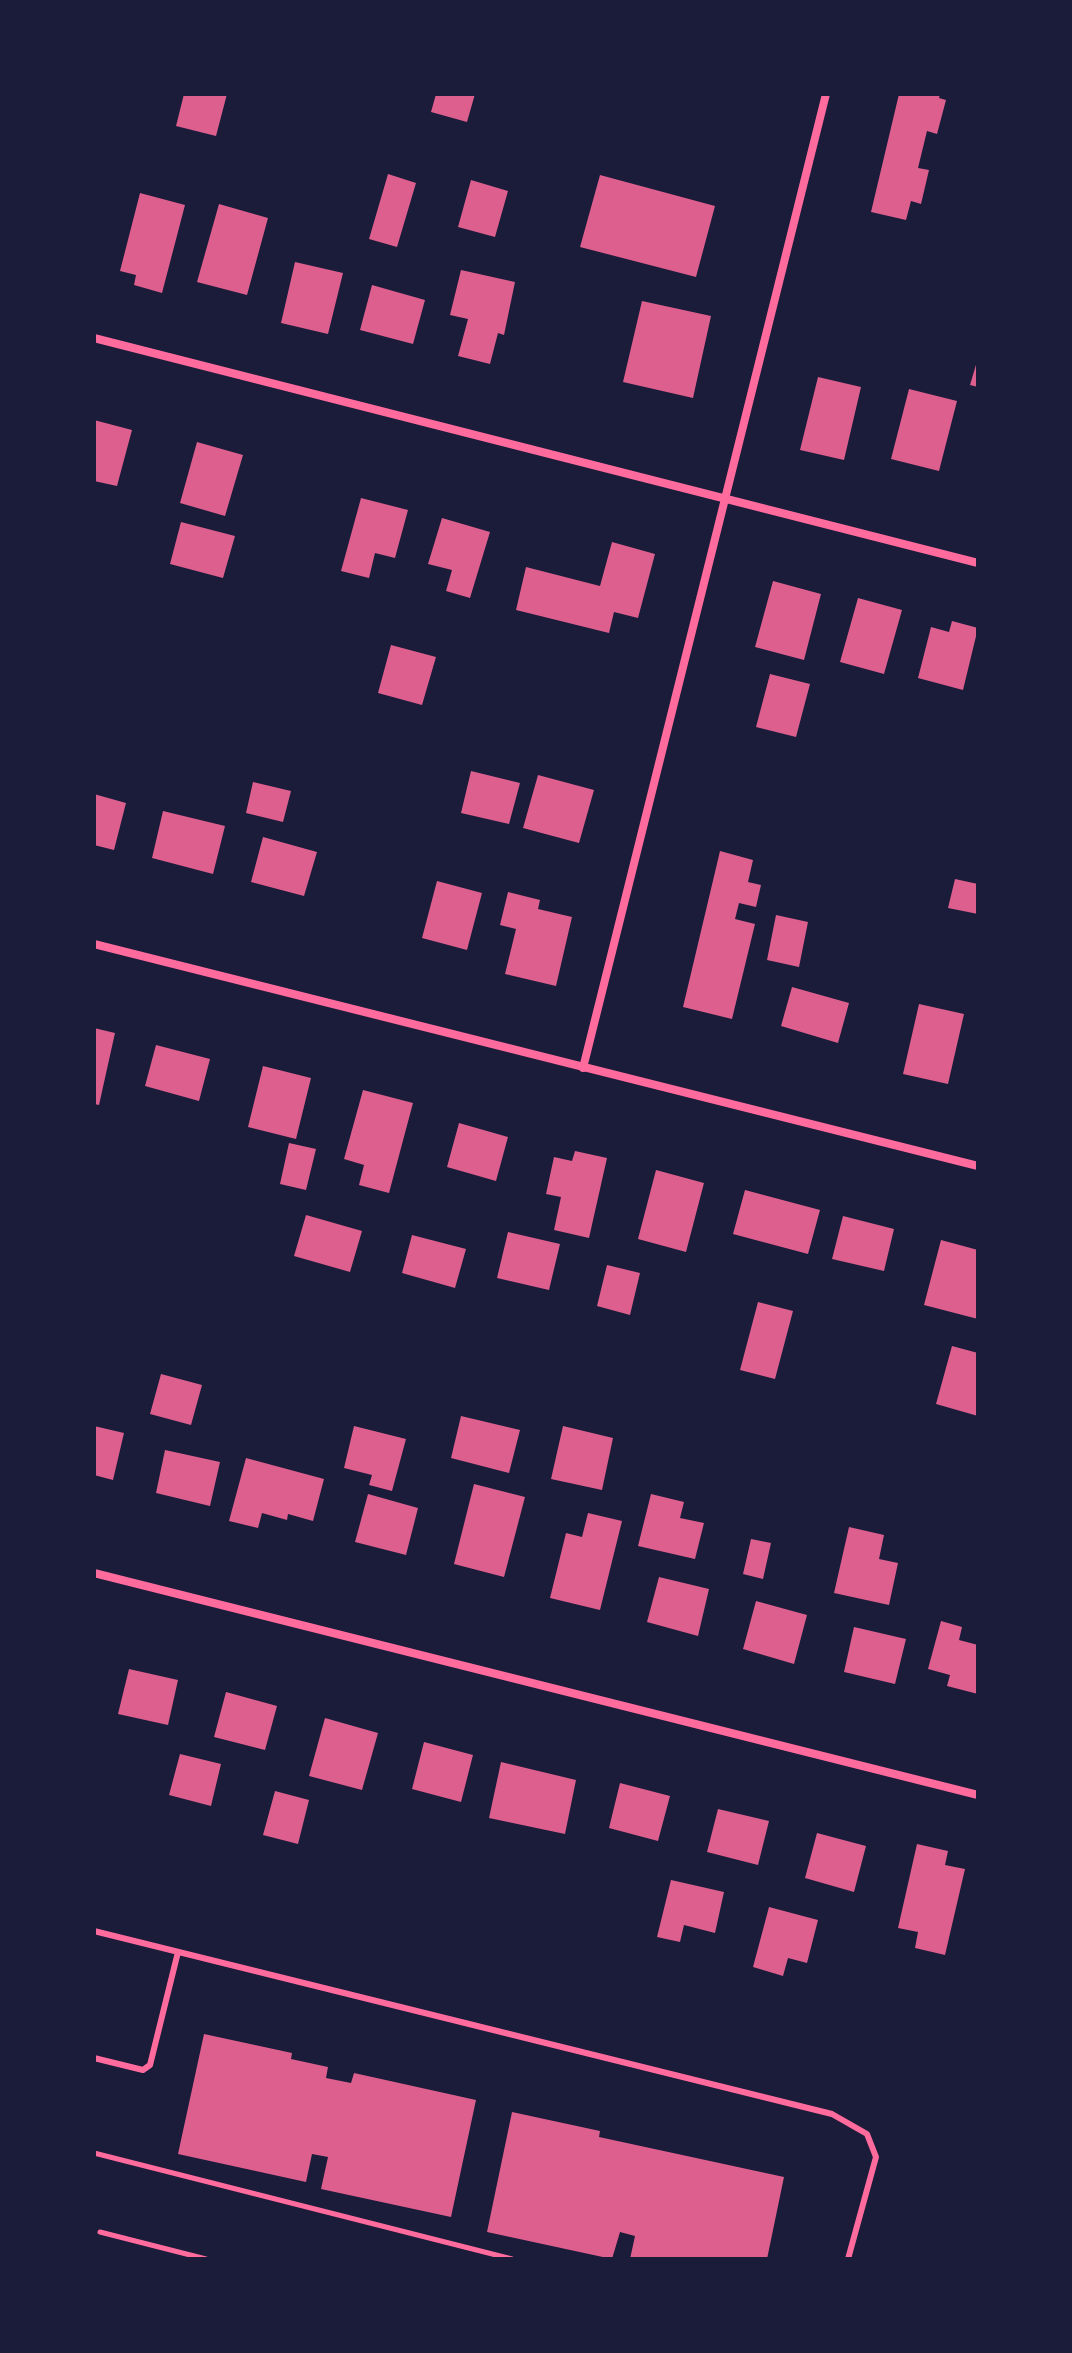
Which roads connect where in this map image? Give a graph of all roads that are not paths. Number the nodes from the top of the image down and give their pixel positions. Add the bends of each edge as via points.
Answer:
1 (826, 94) edge
2 (94, 338) edge
3 (725, 499) junction
4 (978, 563) edge
5 (94, 944) edge
6 (583, 1068) junction
7 (978, 1166) edge
8 (94, 1573) edge
9 (978, 1795) edge
10 (94, 1931) edge
11 (178, 1952) junction
12 (94, 2058) edge
13 (848, 2259) edge

1 - 3 street
2 - 3 street
3 - 4 street
3 - 6 street
5 - 6 street
6 - 7 street
8 - 9 street
10 - 11 lane
11 - 12 lane via 150,2065 143,2070
11 - 13 lane via 832,2114 867,2134 876,2157

